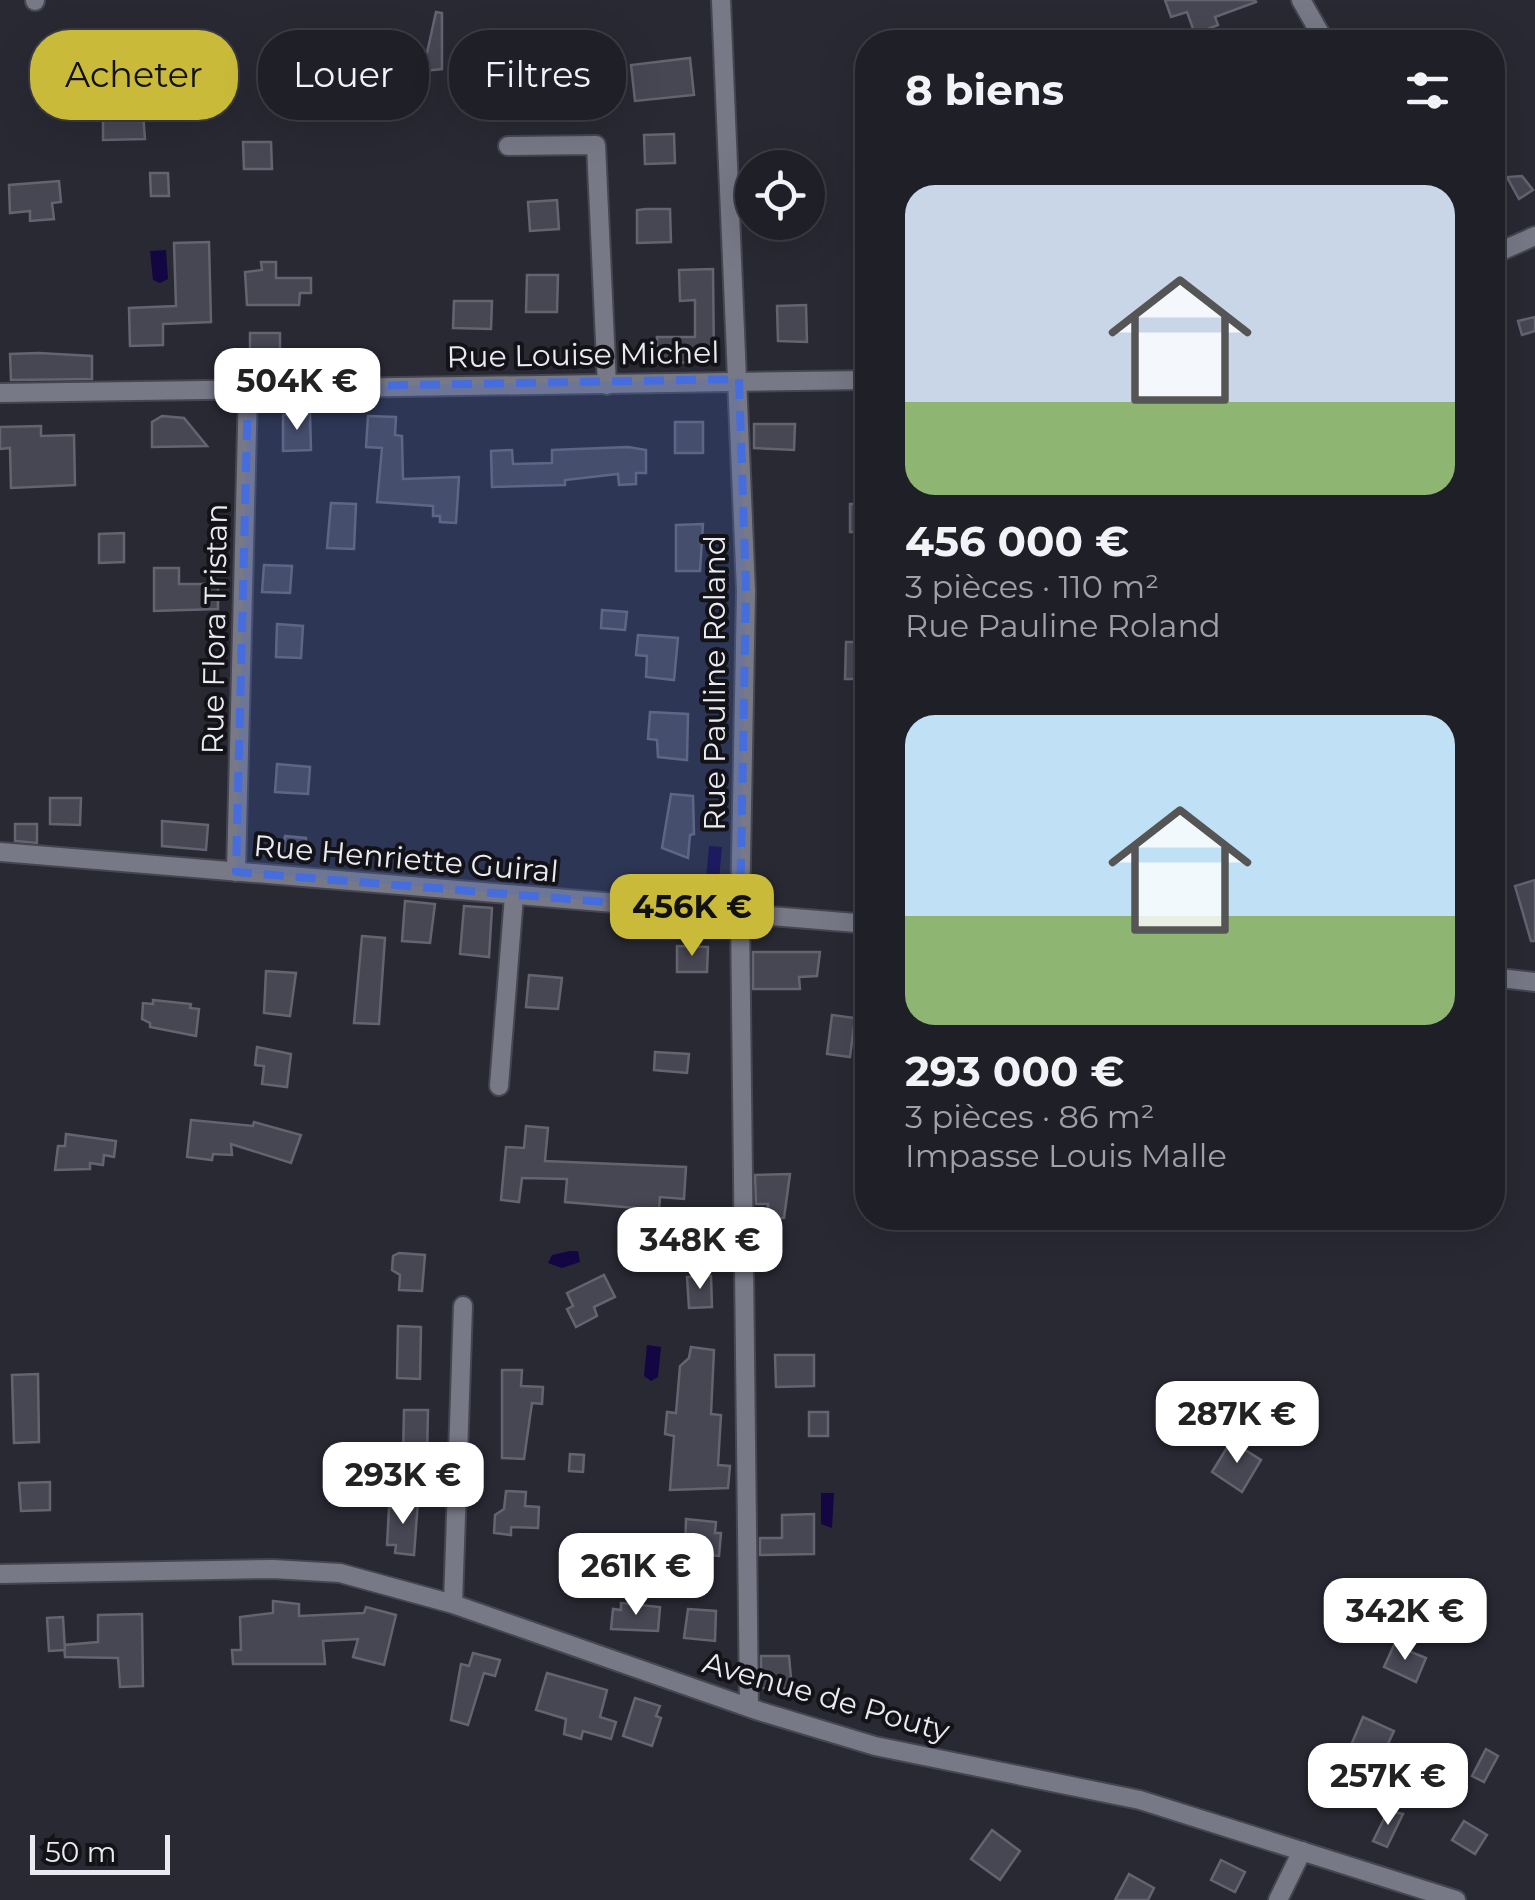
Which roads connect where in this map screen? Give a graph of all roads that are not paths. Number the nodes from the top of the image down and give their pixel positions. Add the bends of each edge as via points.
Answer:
1 (721, 0) edge
2 (1301, 0) edge
3 (1317, 30) edge
4 (508, 146) dead end
5 (1535, 236) edge
6 (1505, 249) edge
7 (738, 379) junction
8 (855, 380) edge
9 (606, 385) junction
10 (248, 388) junction
11 (0, 393) edge
12 (0, 852) edge
13 (236, 872) junction
14 (514, 896) junction
15 (740, 913) junction
16 (855, 923) edge
17 (1505, 979) edge
18 (1535, 982) edge
19 (500, 1086) dead end
20 (463, 1306) dead end
21 (0, 1574) edge
22 (453, 1604) junction
23 (749, 1707) junction
24 (1302, 1852) junction
25 (1278, 1900) edge
26 (1456, 1900) edge

1 - 7 street, Rue Pauline Roland
2 - 3 street
4 - 9 street via 596,145
5 - 6 street
7 - 8 street, Rue Louise Michel
7 - 9 street, Rue Louise Michel
7 - 15 street, Rue Pauline Roland via 746,591
9 - 10 street, Rue Louise Michel
10 - 11 street, Rue Louise Michel
10 - 13 street, Rue Flora Tristan
12 - 13 street, Rue Henriette Guiral
13 - 14 street, Rue Henriette Guiral
14 - 15 street, Rue Henriette Guiral
14 - 19 street
15 - 16 street, Rue Henriette Guiral
15 - 23 street, Rue Pauline Roland
17 - 18 street
20 - 22 street
21 - 22 street, Avenue de Pouty via 340,1573
22 - 23 street, Avenue de Pouty
23 - 24 street, Avenue de Pouty via 875,1746 1140,1800
24 - 25 street
24 - 26 street, Avenue de Pouty

